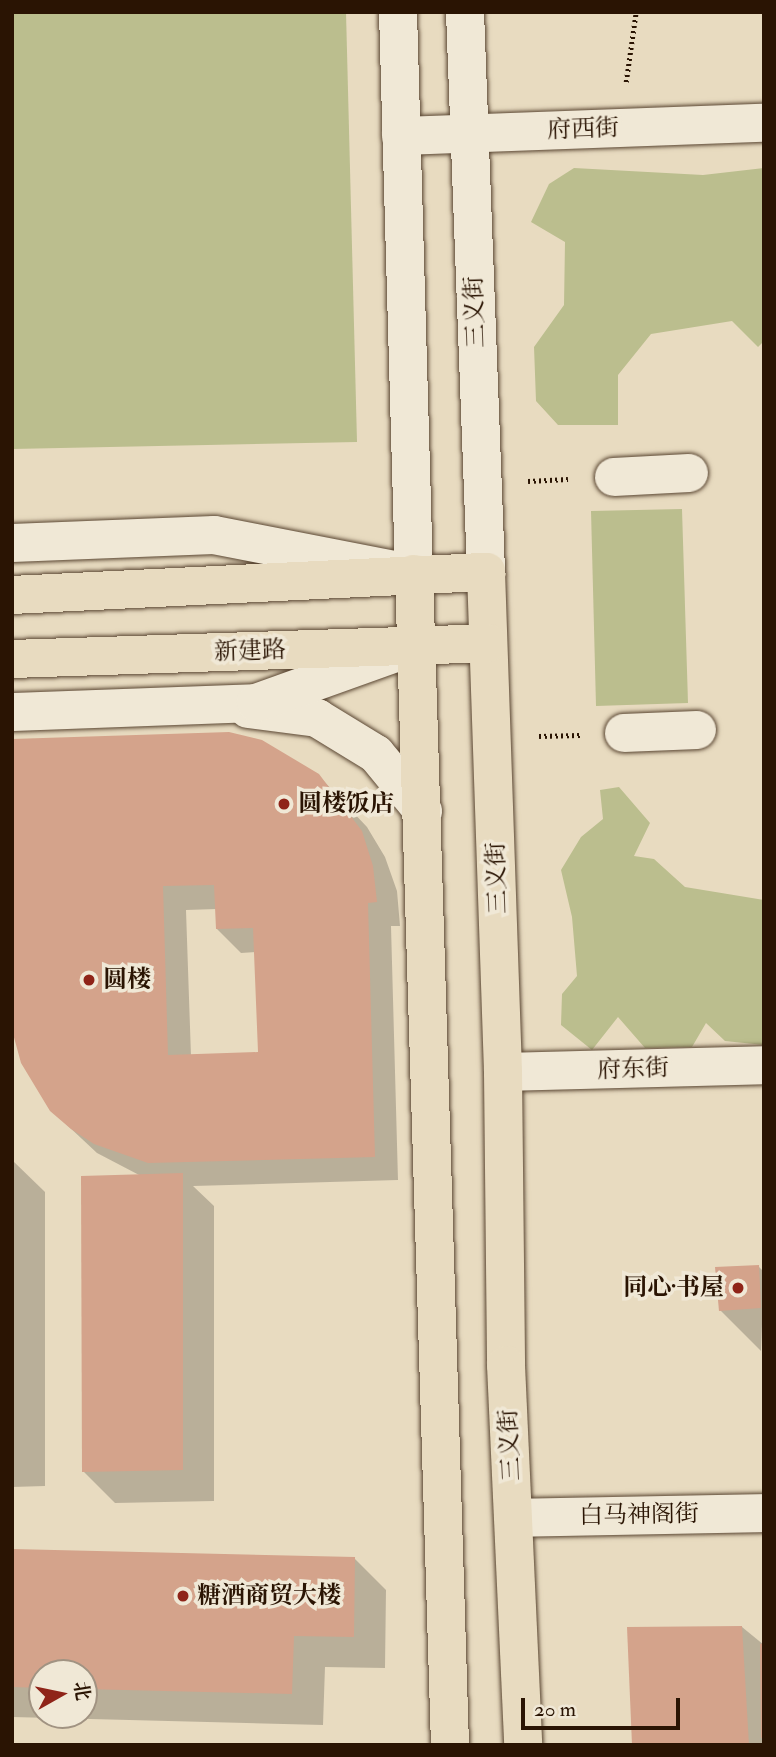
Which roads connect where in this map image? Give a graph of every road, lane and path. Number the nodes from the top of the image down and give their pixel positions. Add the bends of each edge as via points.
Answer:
1 (398, 12) edge
2 (465, 12) edge
3 (636, 12) edge
4 (764, 123) edge
5 (620, 128) junction
6 (469, 133) junction
7 (401, 136) junction
8 (689, 473) dead end
9 (614, 477) joint
10 (482, 483) junction
11 (12, 544) edge
12 (486, 572) junction
13 (414, 574) junction
14 (12, 595) edge
15 (488, 643) junction
16 (418, 645) junction
17 (12, 659) edge
18 (225, 706) junction
19 (12, 712) edge
20 (697, 730) dead end
21 (624, 733) joint
22 (493, 738) junction
23 (423, 811) junction
24 (764, 1065) edge
25 (503, 1072) junction
26 (764, 1513) edge
27 (514, 1518) junction
28 (450, 1745) edge
29 (523, 1745) edge

1 - 7 main road
2 - 6 main road, 三义街
3 - 5 path
4 - 5 main road, 府西街
5 - 6 main road, 府西街
6 - 7 main road, 府西街
6 - 10 main road, 三义街
7 - 13 main road
8 - 9 main road
9 - 10 path
10 - 12 main road, 三义街
11 - 13 main road via 214,535
12 - 13 main road
12 - 15 main road, 三义街
13 - 14 main road
13 - 16 main road
15 - 16 main road, 新建路
15 - 22 main road, 三义街
16 - 17 main road, 新建路
16 - 18 main road via 256,703
16 - 23 main road
18 - 19 main road
18 - 23 main road via 317,719 376,754
20 - 21 main road
21 - 22 path
22 - 25 main road, 三义街
23 - 28 main road
24 - 25 main road, 府东街
25 - 27 main road, 三义街 via 506,1351
26 - 27 main road, 白马神阁街
27 - 29 main road, 三义街

